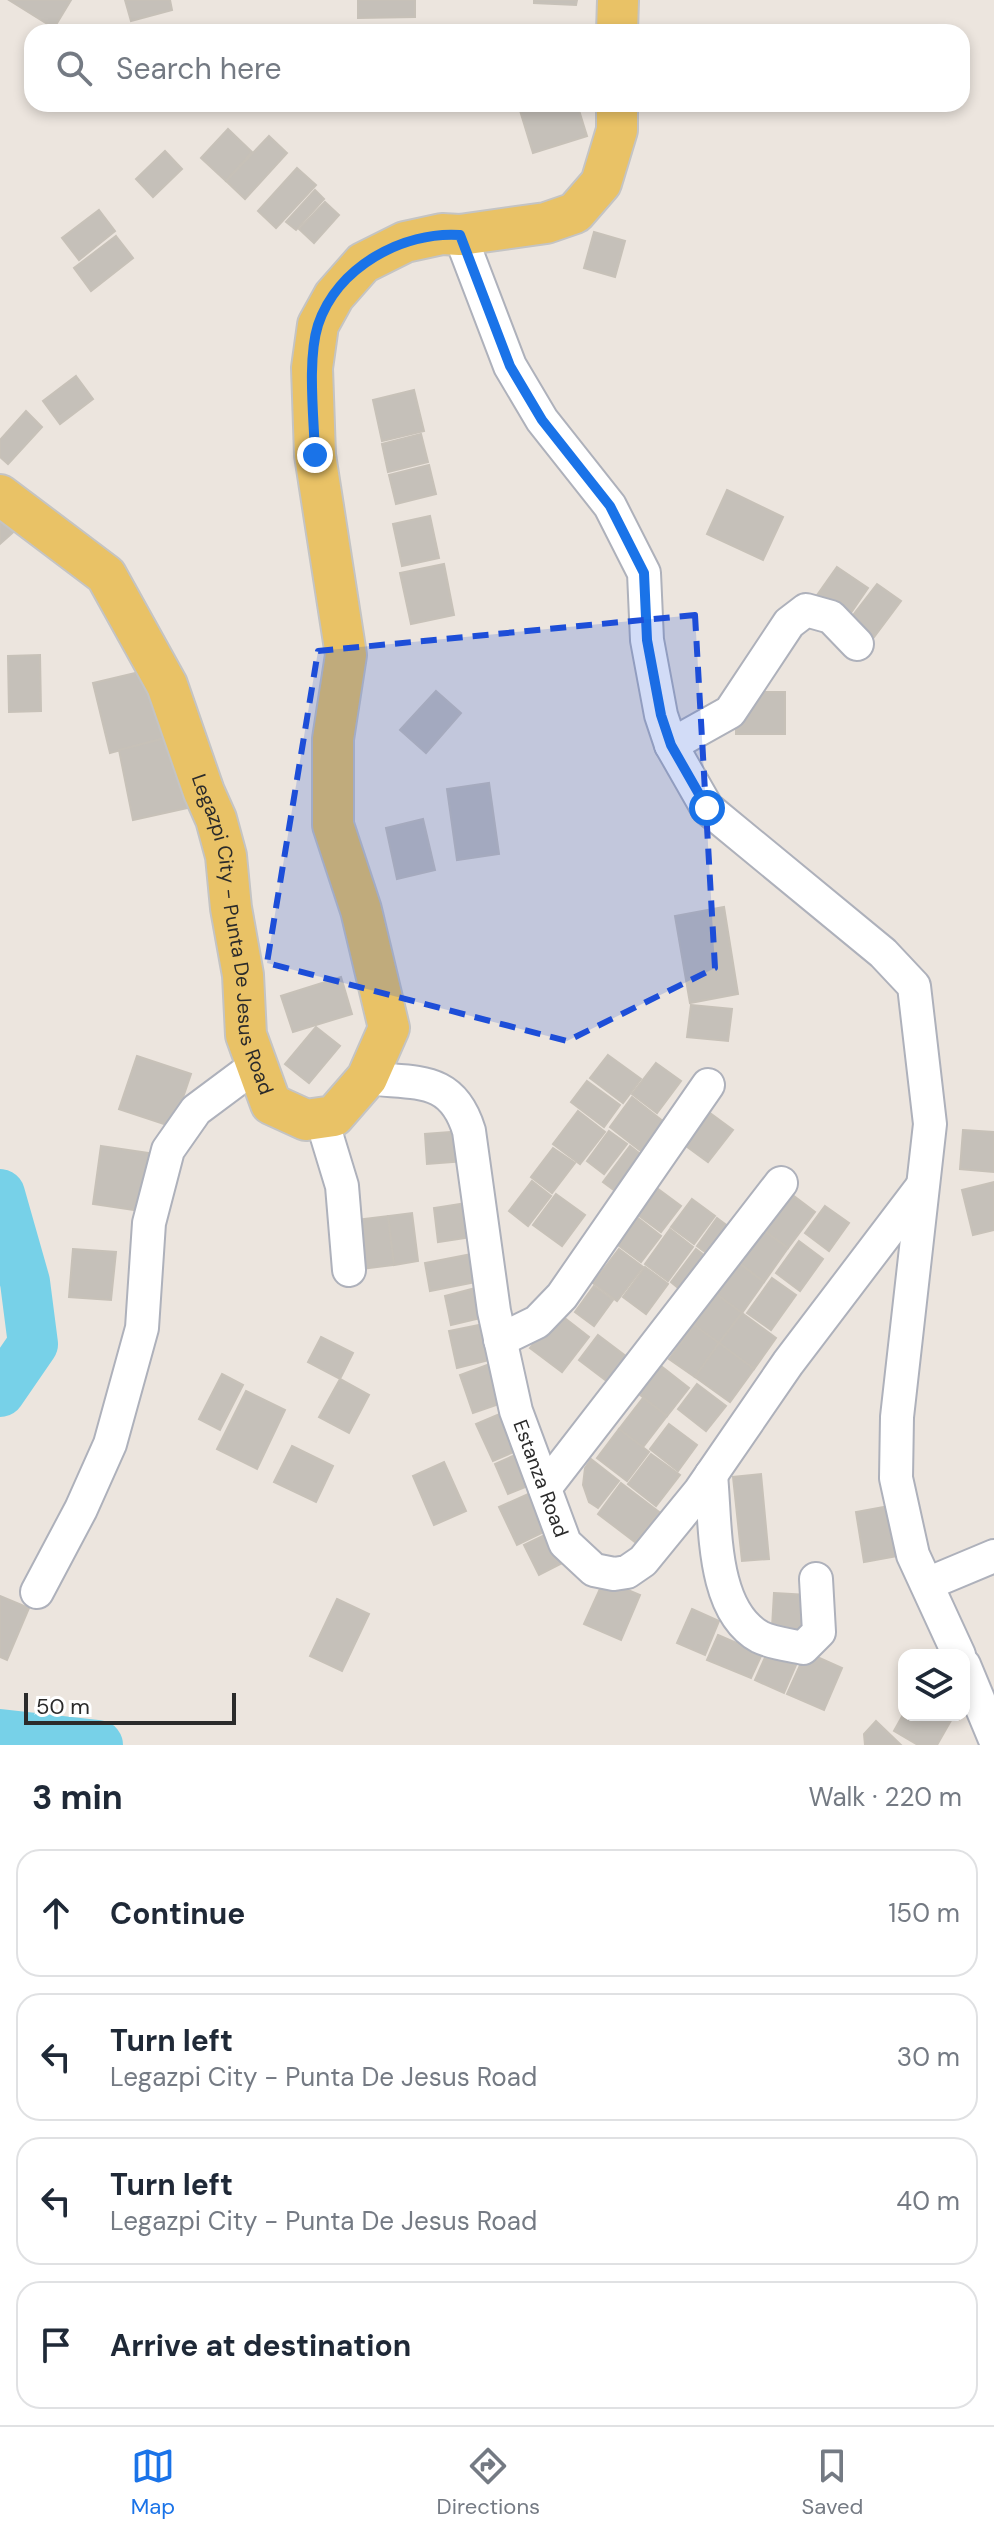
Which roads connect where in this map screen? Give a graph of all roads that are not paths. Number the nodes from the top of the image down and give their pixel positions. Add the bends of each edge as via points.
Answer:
1 (618, 0) edge
2 (617, 24) edge
3 (617, 112) edge
4 (460, 235) junction
5 (0, 495) edge
6 (857, 644) dead end
7 (671, 745) junction
8 (255, 1066) junction
9 (367, 1078) junction
10 (708, 1085) dead end
11 (321, 1117) junction
12 (781, 1183) dead end
13 (923, 1186) junction
14 (349, 1270) dead end
15 (500, 1340) junction
16 (711, 1475) junction
17 (545, 1488) junction
18 (994, 1556) edge
19 (816, 1579) dead end
20 (927, 1584) junction
21 (37, 1592) dead end
22 (956, 1649) edge
23 (970, 1679) edge
24 (994, 1737) edge

1 - 2 main road
3 - 4 main road via 601,183 575,213 546,223
4 - 7 street via 510,366 542,420 610,506 644,573 647,640
4 - 9 main road via 405,242 363,263 334,296 318,325 312,368 315,455 346,655 333,739 333,825 361,910 389,1028
5 - 8 main road, Legazpi City - Punta De Jesus Road via 106,575 167,685 226,856 246,1035
6 - 7 street via 831,617 806,610 789,623 730,712
7 - 13 street via 707,808 883,953 914,986 930,1124
8 - 11 main road, Legazpi City - Punta De Jesus Road via 271,1104 306,1120
8 - 21 street via 196,1110 168,1150 149,1223 142,1328 110,1444
9 - 11 main road via 334,1116
9 - 15 street, Estanza Road via 439,1087 464,1112
10 - 15 street via 562,1296 537,1322
11 - 14 street via 342,1186
12 - 17 street
13 - 16 street, Estanza Road via 788,1363
13 - 20 street via 897,1417 896,1478 913,1555
15 - 17 street, Estanza Road via 516,1411
16 - 17 street, Estanza Road via 643,1561 614,1574 594,1570 565,1543
16 - 19 street via 721,1584 737,1617 761,1637 803,1648 819,1632
18 - 20 street
20 - 22 street
23 - 24 street

